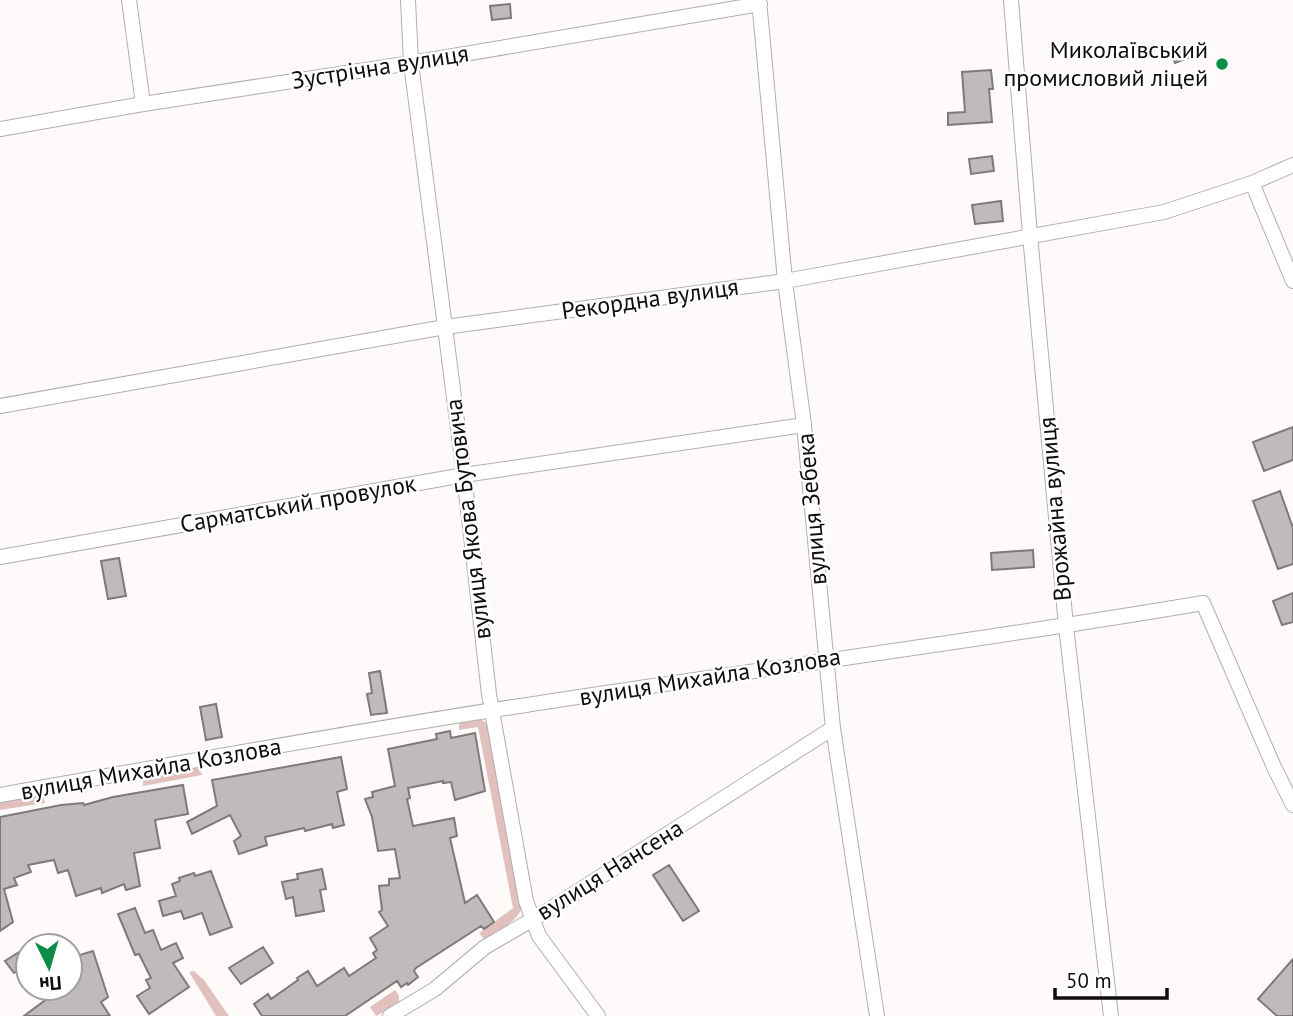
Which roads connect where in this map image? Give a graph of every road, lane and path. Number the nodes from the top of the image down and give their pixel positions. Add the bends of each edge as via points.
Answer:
1 (129, 0) edge
2 (408, 0) edge
3 (1012, 0) edge
4 (760, 2) edge
5 (411, 63) junction
6 (143, 104) junction
7 (0, 130) edge
8 (1293, 165) edge
9 (1252, 183) junction
10 (1030, 235) junction
11 (785, 281) junction
12 (1293, 281) edge
13 (445, 327) junction
14 (0, 406) edge
15 (804, 425) junction
16 (464, 475) junction
17 (0, 557) edge
18 (1066, 626) junction
19 (826, 659) junction
20 (492, 710) junction
21 (833, 727) junction
22 (0, 795) edge
23 (1293, 805) edge
24 (533, 919) junction
25 (390, 1016) edge
26 (598, 1016) edge
27 (877, 1016) edge
28 (1111, 1016) edge

1 - 6 street
2 - 5 street, вулиця Якова Бутовича
3 - 10 street, Врожайна вулиця
4 - 5 street, Зустрічна вулиця
4 - 11 street, вулиця Зебека
5 - 6 street, Зустрічна вулиця
5 - 13 street, вулиця Якова Бутовича
6 - 7 street, Зустрічна вулиця
8 - 9 street, Рекордна вулиця
9 - 10 street, Рекордна вулиця via 1164,212
9 - 12 street
10 - 11 street, Рекордна вулиця
10 - 18 street, Врожайна вулиця
11 - 13 street, Рекордна вулиця
11 - 15 street, вулиця Зебека
13 - 14 street, Рекордна вулиця
13 - 16 street, вулиця Якова Бутовича
15 - 16 street, Сарматський провулок
15 - 19 street, вулиця Зебека
16 - 17 street, Сарматський провулок
16 - 20 street, вулиця Якова Бутовича
18 - 19 street, вулиця Михайла Козлова
18 - 23 street, вулиця Михайла Козлова via 1203,603
18 - 28 street, Врожайна вулиця
19 - 20 street, вулиця Михайла Козлова
19 - 21 street, вулиця Зебека
20 - 22 street, вулиця Михайла Козлова
20 - 24 street, вулиця Якова Бутовича
21 - 24 street, вулиця Нансена
21 - 27 street, вулиця Зебека
24 - 25 street, вулиця Нансена via 485,947 435,989
24 - 26 street, вулиця Якова Бутовича via 539,936

